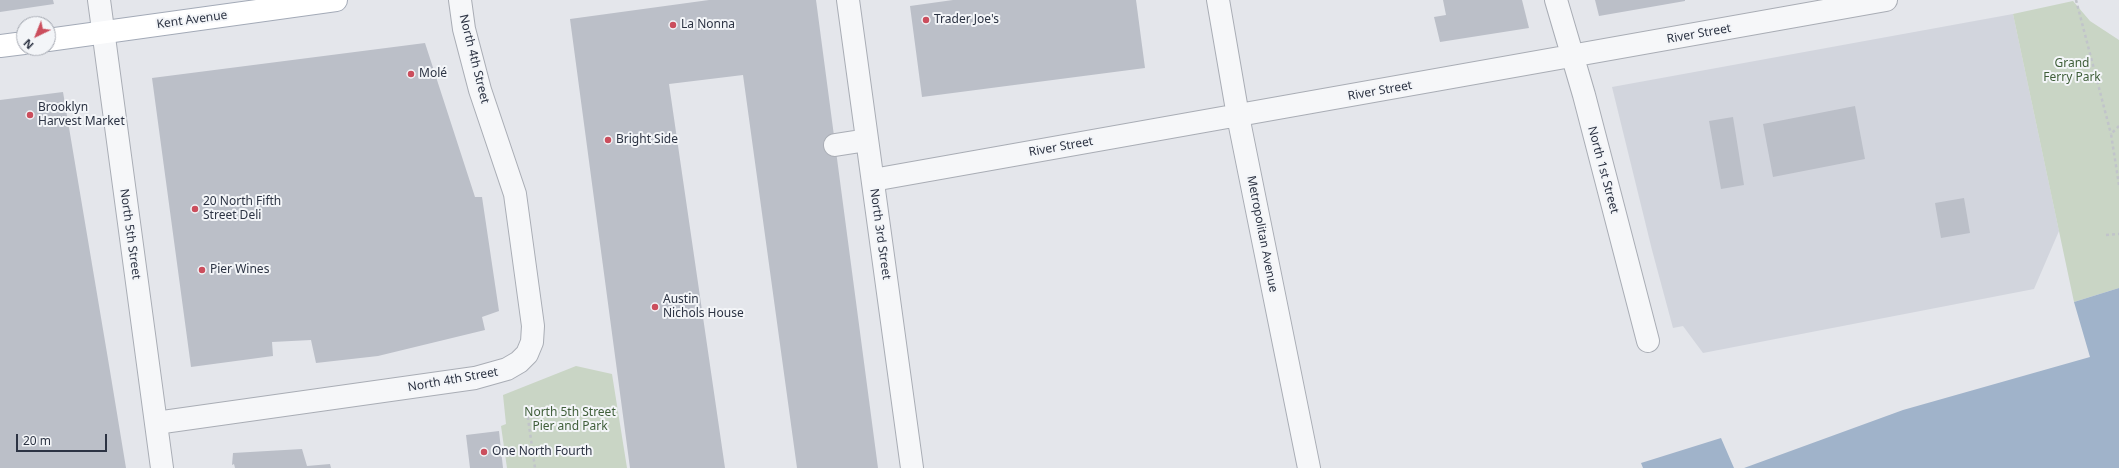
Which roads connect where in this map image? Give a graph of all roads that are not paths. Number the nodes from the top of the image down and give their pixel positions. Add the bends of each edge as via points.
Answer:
1 (99, 0) edge
2 (336, 0) edge
3 (460, 0) edge
4 (848, 0) edge
5 (1218, 0) edge
6 (1556, 0) edge
7 (1886, 0) edge
8 (104, 33) junction
9 (56, 39) edge
10 (16, 44) edge
11 (0, 46) edge
12 (1572, 57) junction
13 (1238, 116) junction
14 (867, 140) junction
15 (835, 145) dead end
16 (873, 180) junction
17 (1648, 341) dead end
18 (156, 423) junction
19 (162, 468) edge
20 (912, 468) edge
21 (1309, 468) edge

1 - 8 street, North 5th Street
2 - 8 main road, Kent Avenue
3 - 18 street, North 4th Street via 464,29 480,90 515,194 533,326 532,342 527,354 507,369 475,378
4 - 14 street, North 3rd Street
5 - 13 street, Metropolitan Avenue
6 - 12 street, North 1st Street
7 - 12 street, River Street
8 - 9 main road, Kent Avenue
8 - 18 street, North 5th Street
10 - 11 main road
12 - 13 street, River Street
12 - 17 street, North 1st Street
13 - 16 street, River Street
13 - 21 street, Metropolitan Avenue
14 - 15 street
14 - 16 street, North 3rd Street
16 - 20 street, North 3rd Street
18 - 19 street, North 5th Street

